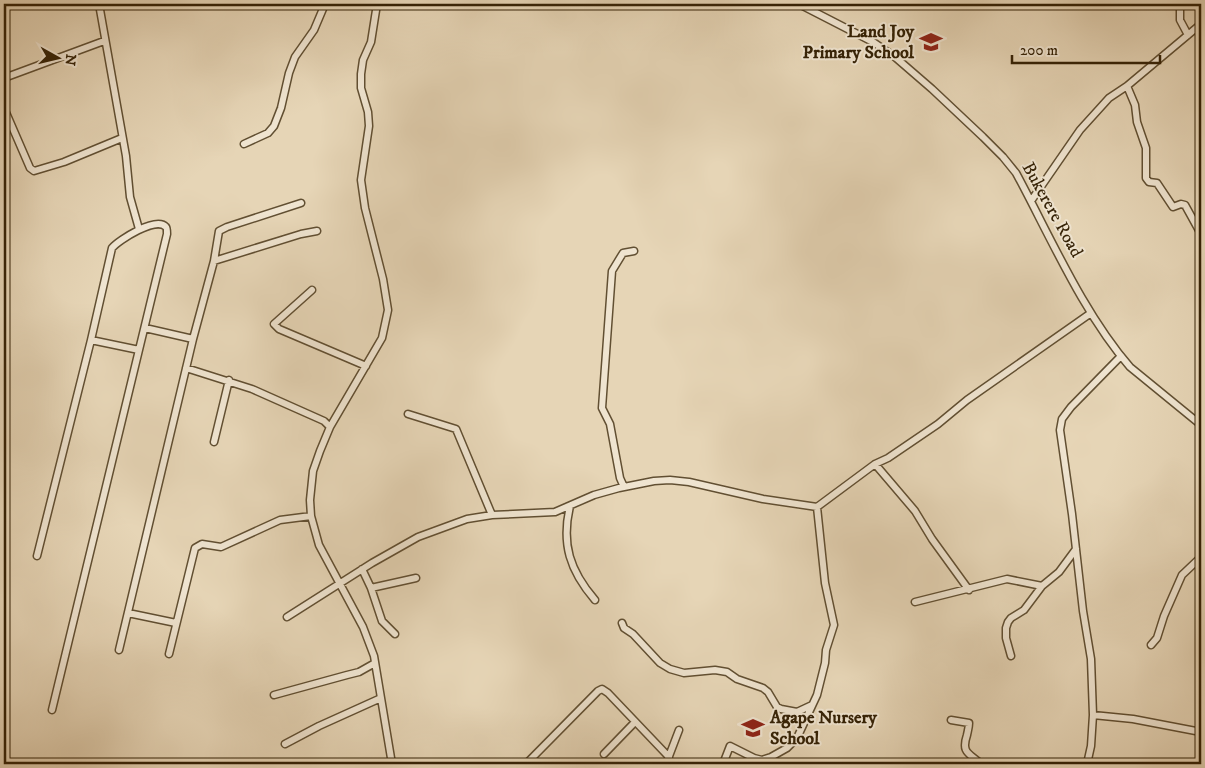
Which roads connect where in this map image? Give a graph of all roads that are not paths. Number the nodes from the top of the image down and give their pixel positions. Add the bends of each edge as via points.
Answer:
1 (99, 4) edge
2 (325, 4) edge
3 (377, 4) edge
4 (799, 4) edge
5 (1178, 4) edge
6 (1201, 24) edge
7 (1188, 34) junction
8 (104, 41) junction
9 (4, 78) edge
10 (1128, 86) junction
11 (4, 108) edge
12 (122, 138) junction
13 (244, 144) dead end
14 (1031, 201) junction
15 (300, 203) dead end
16 (139, 229) junction
17 (317, 231) dead end
18 (1201, 234) edge
19 (634, 251) dead end
20 (214, 261) junction
21 (312, 290) dead end
22 (1091, 313) junction
23 (145, 328) junction
24 (193, 339) junction
25 (91, 340) junction
26 (139, 350) junction
27 (1121, 356) junction
28 (366, 366) junction
29 (186, 368) junction
30 (229, 380) junction
31 (408, 414) dead end
32 (1201, 425) edge
33 (330, 426) junction
34 (214, 442) dead end
35 (875, 464) junction
36 (624, 487) junction
37 (570, 506) junction
38 (817, 507) junction
39 (492, 515) junction
40 (311, 516) junction
41 (1076, 549) junction
42 (37, 556) dead end
43 (1201, 557) edge
44 (362, 569) junction
45 (416, 578) dead end
46 (340, 583) junction
47 (1042, 586) junction
48 (371, 588) junction
49 (969, 590) junction
50 (595, 600) dead end
51 (916, 602) dead end
52 (128, 613) junction
53 (287, 617) dead end
54 (622, 622) dead end
55 (176, 623) junction
56 (395, 634) dead end
57 (1151, 645) dead end
58 (118, 650) dead end
59 (169, 654) dead end
60 (1011, 656) dead end
61 (375, 663) junction
62 (274, 695) dead end
63 (381, 698) junction
64 (812, 705) junction
65 (52, 710) dead end
66 (1093, 715) junction
67 (950, 720) dead end
68 (635, 722) junction
69 (680, 730) dead end
70 (1201, 732) edge
71 (285, 744) dead end
72 (604, 754) dead end
73 (669, 757) junction
74 (392, 764) edge
75 (526, 764) edge
76 (666, 764) edge
77 (723, 764) edge
78 (981, 764) edge
79 (1088, 764) edge

1 - 8 street
2 - 13 street via 289,73 274,126 268,133
3 - 28 street via 360,74 369,126 361,180 388,310 382,338
4 - 14 street, Bukerere Road via 895,57 1003,156
5 - 7 street via 1180,20
6 - 7 street
7 - 10 street
8 - 9 street
8 - 12 street
10 - 14 street via 1109,98 1080,130
10 - 18 street via 1146,148 1146,178 1157,183 1173,207 1185,205
11 - 12 street via 34,171
12 - 16 street via 130,197
14 - 22 street, Bukerere Road
15 - 20 street via 219,231
16 - 23 street via 160,224 167,228
16 - 25 street via 112,248
17 - 20 street
19 - 36 street via 622,252 612,271 602,408 610,424
20 - 24 street
21 - 28 street via 274,324
22 - 27 street, Bukerere Road
22 - 35 street via 938,424
23 - 24 street
23 - 26 street
24 - 29 street
25 - 26 street
25 - 42 street
26 - 65 street
27 - 32 street, Bukerere Road
27 - 41 street via 1062,419 1061,444
28 - 33 street
29 - 30 street
29 - 52 street
30 - 33 street
30 - 34 street
31 - 39 street via 456,429
33 - 40 street via 313,471
35 - 38 street
35 - 49 street via 914,511
36 - 37 street
36 - 38 street via 680,480 763,499
37 - 39 street via 555,512
37 - 50 street via 566,531 571,562 577,577
38 - 64 street via 825,583 834,625 822,680
39 - 44 street via 454,522 418,536
40 - 46 street via 319,545
40 - 55 street via 280,520 221,547 202,544 195,548
41 - 47 street via 1059,572
41 - 66 street via 1092,659
43 - 57 street via 1182,575 1157,638
44 - 46 street
44 - 48 street
45 - 48 street
46 - 53 street
46 - 61 street via 363,627
47 - 49 street via 1006,579
47 - 60 street via 1024,610 1008,622 1006,638
48 - 56 street via 382,621
49 - 51 street
52 - 55 street
52 - 58 street
54 - 64 street via 624,628 670,669 684,673 703,670 727,672 763,688 781,709 797,712
55 - 59 street
61 - 62 street via 348,676
61 - 63 street
63 - 71 street
63 - 74 street
64 - 77 street via 797,738 787,748 762,760 730,746
66 - 70 street
66 - 79 street
67 - 78 street via 969,723 965,750
68 - 72 street
68 - 73 street
68 - 75 street via 602,689
69 - 73 street
73 - 76 street

